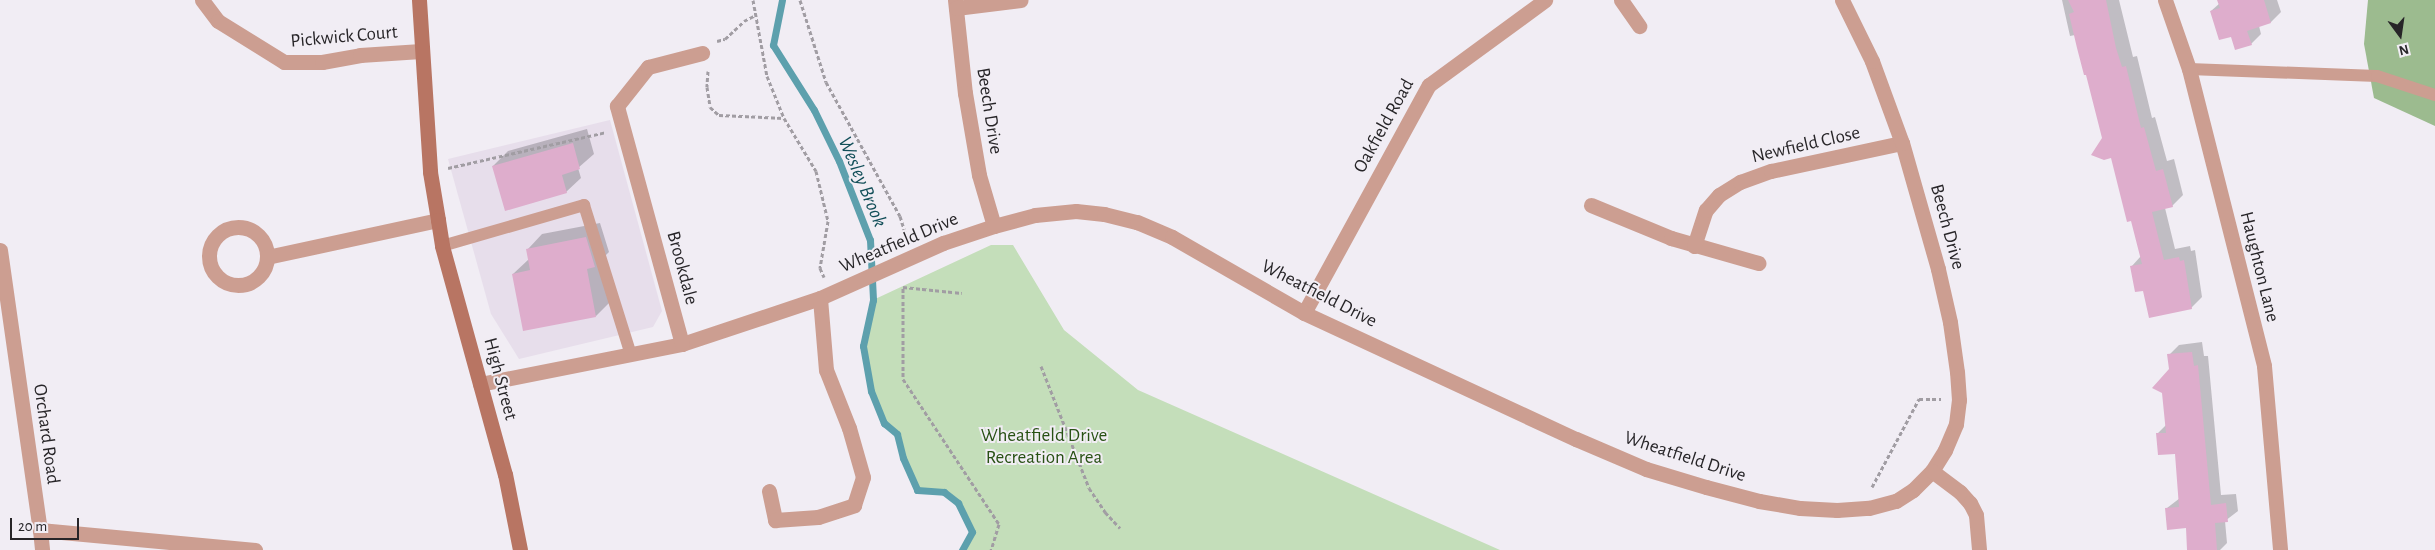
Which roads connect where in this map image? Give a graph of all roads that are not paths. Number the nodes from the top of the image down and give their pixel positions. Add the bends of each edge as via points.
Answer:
1 (202, 0) edge
2 (419, 0) edge
3 (1021, 0) edge
4 (1545, 0) edge
5 (1621, 0) edge
6 (1842, 0) edge
7 (2165, 0) edge
8 (956, 4) edge
9 (1639, 26) dead end
10 (421, 51) junction
11 (702, 53) road end
12 (2189, 69) junction
13 (2435, 95) edge
14 (1902, 143) junction
15 (1591, 205) dead end
16 (438, 220) junction
17 (994, 226) junction
18 (442, 246) junction
19 (1694, 246) junction
20 (0, 250) edge
21 (267, 257) dead end
22 (1758, 262) dead end
23 (826, 295) junction
24 (1304, 312) junction
25 (682, 344) junction
26 (631, 355) junction
27 (480, 384) junction
28 (1932, 471) junction
29 (769, 491) dead end
30 (40, 530) junction
31 (42, 550) edge
32 (254, 550) edge
33 (520, 550) edge
34 (1979, 550) edge
35 (2280, 550) edge

1 - 10 street, Pickwick Court via 218,22 284,62 322,62 360,55
2 - 10 main road, High Street
3 - 8 street
4 - 24 street, Oakfield Road via 1429,85
5 - 9 street
6 - 14 street, Beech Drive via 1872,61
7 - 12 street, Haughton Lane
8 - 17 street, Beech Drive via 965,93 979,175
10 - 16 main road, High Street via 430,172
11 - 25 street, Brookdale via 648,67 617,106
12 - 13 lane via 2378,76
12 - 35 street, Haughton Lane via 2264,366
14 - 19 street, Newfield Close via 1790,166 1740,182 1719,195 1706,210
14 - 28 street, Beech Drive via 1950,322 1958,372 1956,424
15 - 19 street
16 - 18 main road, High Street
16 - 21 street
17 - 23 street, Wheatfield Drive via 943,243
17 - 24 street, Wheatfield Drive via 1035,215 1076,211 1137,222 1172,237
18 - 26 lane via 584,205
18 - 27 main road, High Street
19 - 22 street
20 - 30 street, Orchard Road
23 - 25 street, Wheatfield Drive
23 - 29 street via 826,370 849,428 863,477 854,505 818,517 775,520
24 - 28 street, Wheatfield Drive via 1576,439 1646,469 1706,488 1758,501 1837,510 1896,501
25 - 26 street
26 - 27 street
27 - 33 main road, High Street via 505,474
28 - 34 street via 1970,503 1976,515
30 - 31 street, Orchard Road
30 - 32 street

